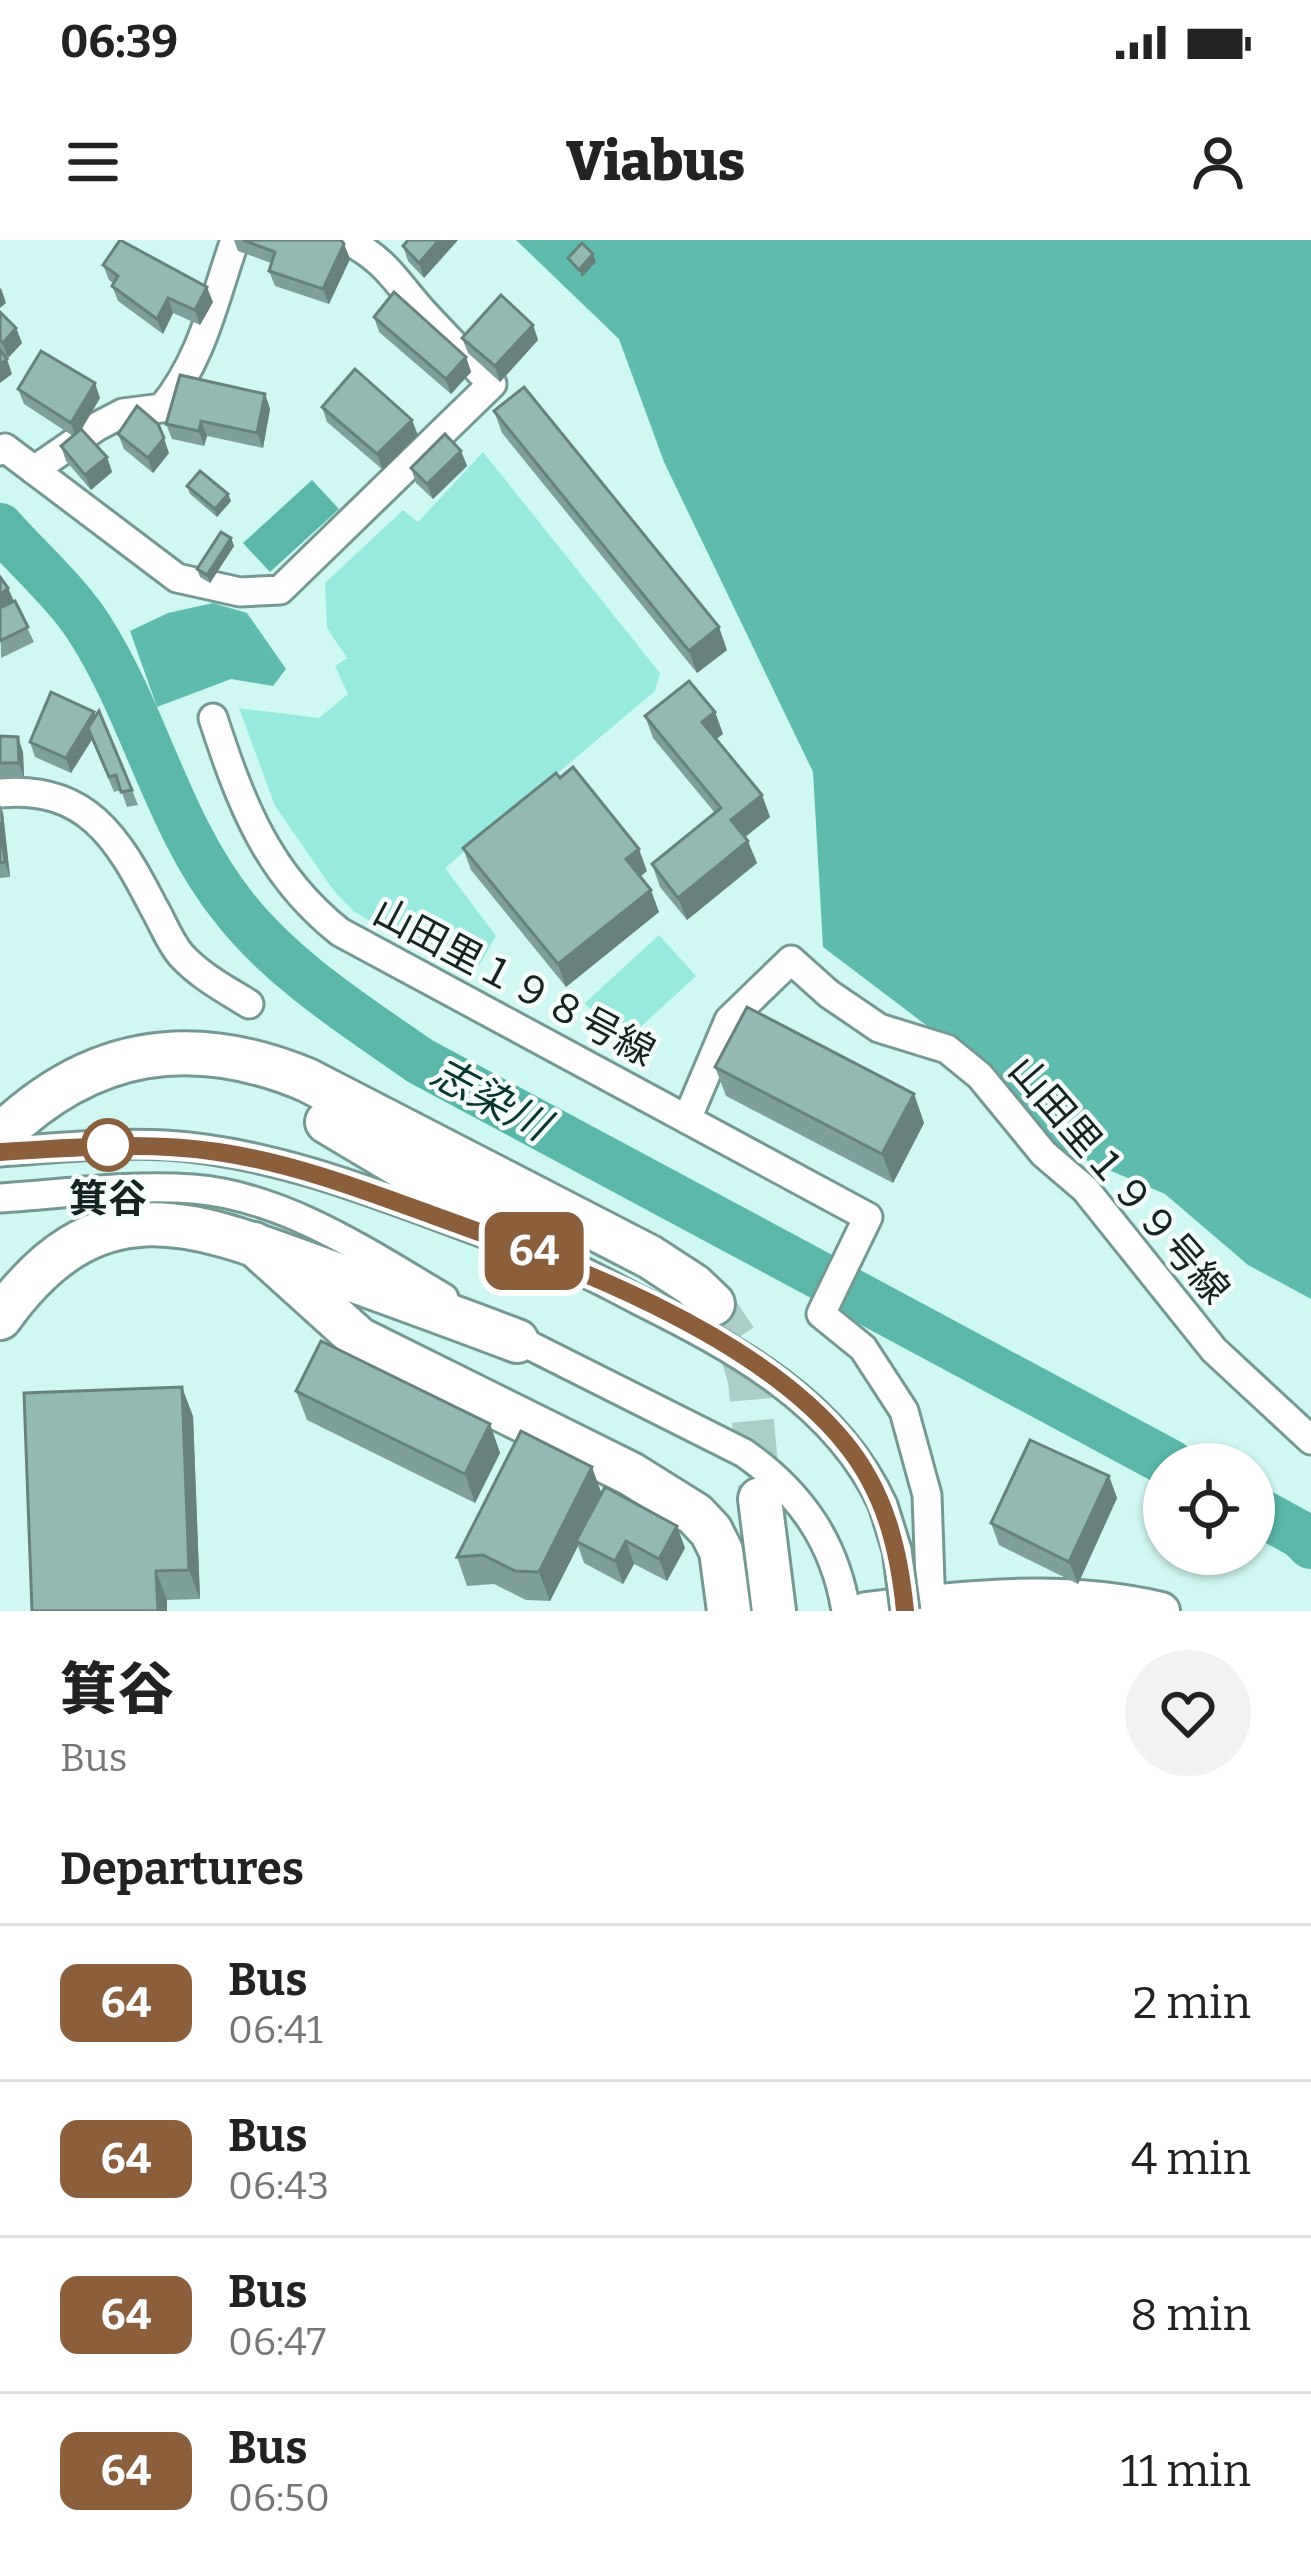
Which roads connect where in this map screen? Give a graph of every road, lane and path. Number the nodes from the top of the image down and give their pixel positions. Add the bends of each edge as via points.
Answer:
1 (235, 240) edge
2 (346, 240) edge
3 (2, 447) edge
4 (34, 470) junction
5 (213, 718) dead end
6 (0, 793) edge
7 (249, 1004) dead end
8 (121, 1063) junction
9 (687, 1119) junction
10 (0, 1136) edge
11 (0, 1152) edge
12 (0, 1198) edge
13 (254, 1244) junction
14 (560, 1261) junction
15 (712, 1304) tunnel mouth
16 (0, 1318) edge
17 (517, 1340) junction
18 (1311, 1440) edge
19 (760, 1499) tunnel mouth
20 (922, 1608) edge
21 (729, 1611) edge
22 (774, 1611) edge
23 (846, 1611) edge
24 (866, 1611) edge
25 (1161, 1611) edge

1 - 4 street via 210,323 170,398 161,408 98,426
2 - 4 street via 407,288 492,384 280,590 240,592 178,578
3 - 4 street
5 - 9 street, 山田里１９８号線 via 239,798 307,905 340,932
6 - 7 street via 72,801 105,827 178,952
8 - 10 highway via 52,1094
8 - 14 highway via 189,1068 254,1085
8 - 15 highway via 186,1050 277,1068 650,1257
9 - 18 street, 山田里１９９号線 via 729,1020 790,960 879,1028 947,1049 980,1076 1043,1154 1085,1189 1214,1350
9 - 20 street, 山田里１９８号線 via 868,1217 820,1314 863,1348 904,1412 927,1495
11 - 14 street via 116,1144 221,1152 333,1180
12 - 17 street via 159,1188 232,1196 339,1238
13 - 16 highway via 160,1223 101,1234 42,1269
13 - 17 highway
13 - 21 highway via 359,1339 631,1474 694,1514 722,1551
14 - 20 street, bridge via 687,1324 802,1399 846,1444 883,1505
17 - 23 street via 744,1453 789,1489 821,1534
19 - 22 highway
20 - 24 main road
20 - 25 main road via 1069,1598

